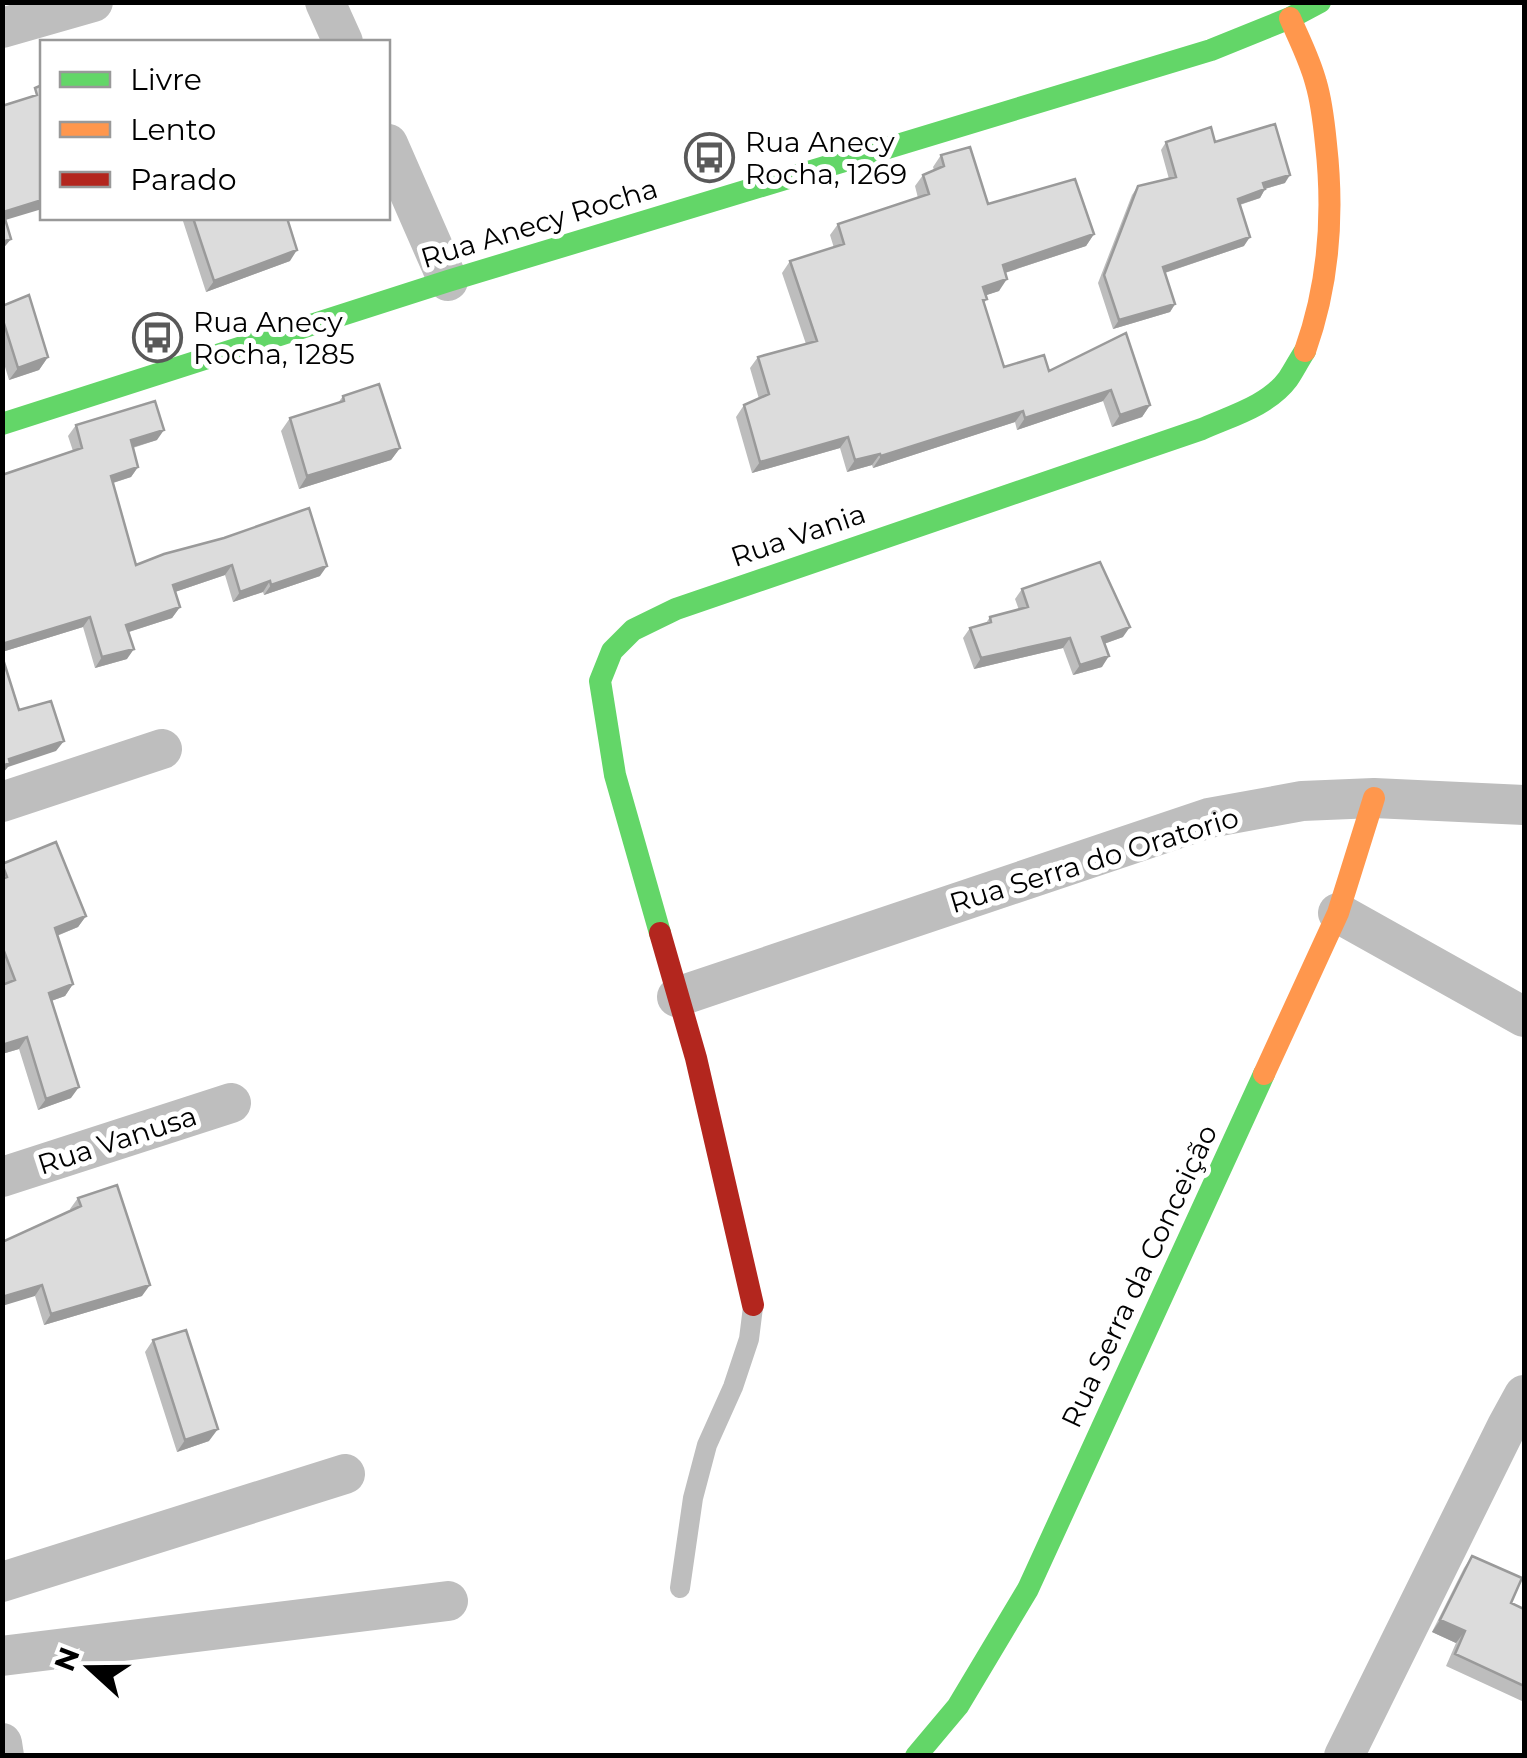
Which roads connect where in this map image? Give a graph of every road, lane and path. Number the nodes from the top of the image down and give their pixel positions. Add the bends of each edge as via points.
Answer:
1 (93, 2) edge
2 (326, 2) edge
3 (1320, 2) edge
4 (1290, 18) junction
5 (2, 28) edge
6 (342, 40) edge
7 (390, 149) edge
8 (448, 281) junction
9 (2, 424) edge
10 (162, 749) dead end
11 (1374, 798) junction
12 (2, 802) edge
13 (1524, 805) edge
14 (1338, 912) junction
15 (678, 998) junction
16 (1524, 1017) edge
17 (231, 1103) dead end
18 (2, 1178) edge
19 (753, 1304) joint
20 (1519, 1420) edge
21 (345, 1474) dead end
22 (2, 1582) edge
23 (680, 1588) dead end
24 (448, 1601) dead end
25 (2, 1656) edge
26 (2, 1743) edge
27 (1355, 1751) edge
28 (4, 1756) edge
29 (916, 1756) edge

1 - 5 street
2 - 6 street
3 - 4 street, Rua Anecy Rocha
4 - 8 street, Rua Anecy Rocha via 1211,50
4 - 15 street, Rua Vania via 1318,86 1330,191 1319,314 1286,382 1259,404 1202,429 676,608 634,630 612,651 600,680 615,775
7 - 8 street
8 - 9 street, Rua Anecy Rocha
10 - 12 street
11 - 13 street, Rua Serra do Oratorio
11 - 14 street, Rua Serra da Conceição
11 - 15 street, Rua Serra do Oratorio via 1302,801 1209,818
14 - 16 street
14 - 29 street, Rua Serra da Conceição via 1028,1589 958,1706
15 - 19 street, Rua Vania
17 - 18 street, Rua Vanusa
19 - 23 lane via 749,1339 693,1498
20 - 27 street
21 - 22 street
24 - 25 street
26 - 28 street

